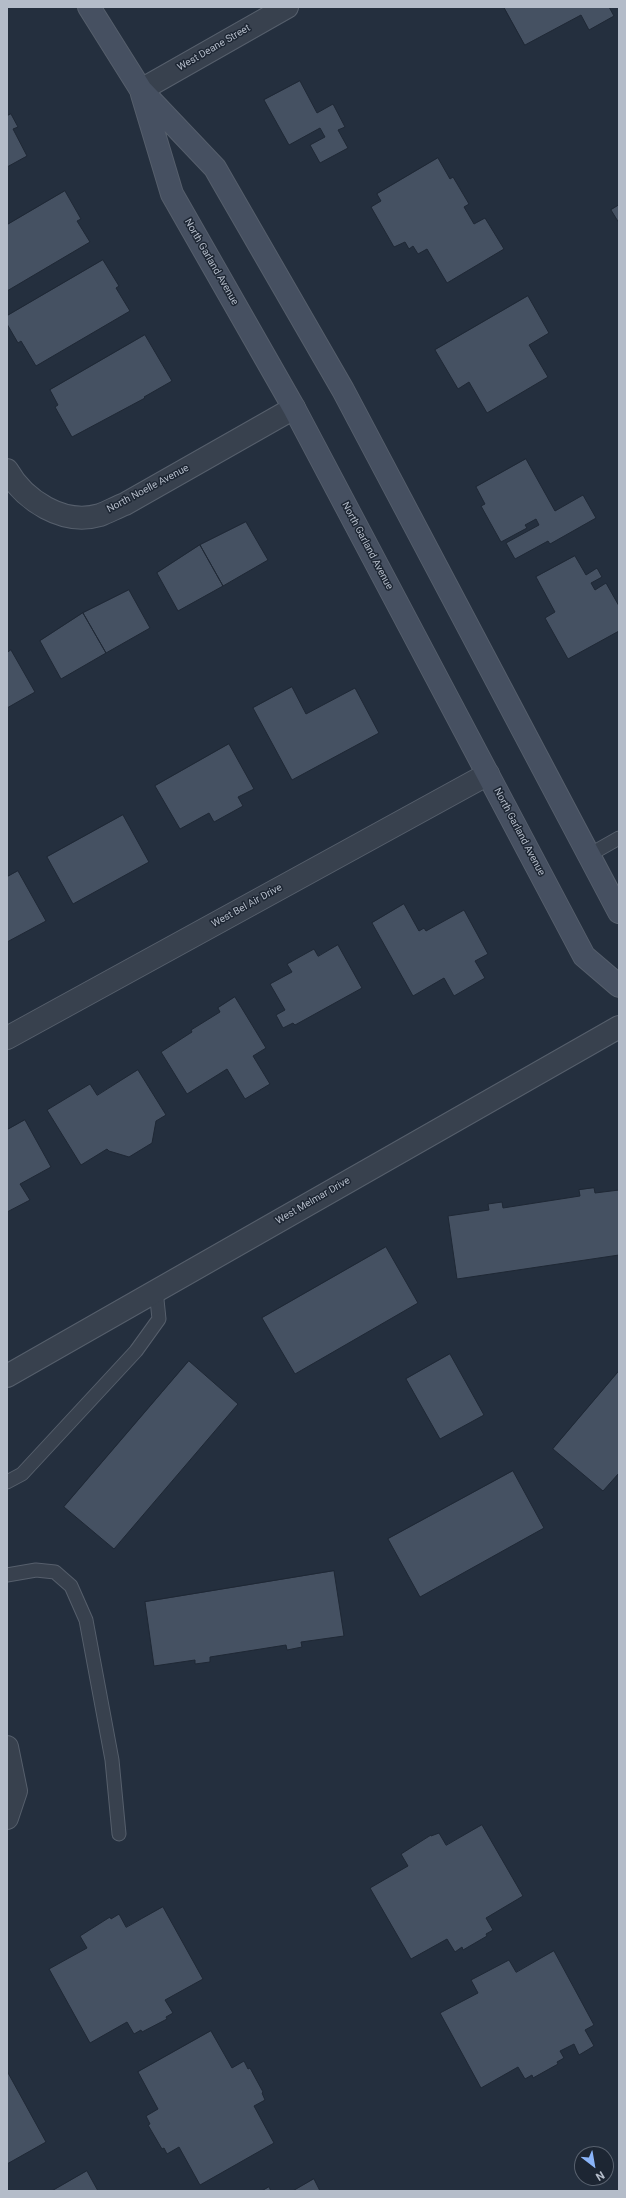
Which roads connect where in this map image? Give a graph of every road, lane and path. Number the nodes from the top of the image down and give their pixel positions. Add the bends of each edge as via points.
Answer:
1 (89, 7) edge
2 (287, 7) edge
3 (141, 90) junction
4 (294, 408) junction
5 (7, 470) edge
6 (488, 774) junction
7 (619, 838) edge
8 (589, 854) junction
9 (619, 912) edge
10 (619, 986) edge
11 (619, 1027) edge
12 (7, 1038) edge
13 (156, 1290) junction
14 (7, 1376) edge
15 (7, 1482) edge
16 (7, 1575) edge
17 (7, 1747) edge
18 (7, 1818) edge
19 (119, 1834) dead end

1 - 3 main road, North Garland Avenue
2 - 3 street, West Deane Street
3 - 4 main road, North Garland Avenue via 172,194
3 - 8 main road, North Garland Avenue via 215,168 343,390
4 - 5 street, North Noelle Avenue via 125,504 98,515 74,517 52,511 15,484
4 - 6 main road, North Garland Avenue
6 - 10 main road, North Garland Avenue via 584,956
6 - 12 street, West Bel Air Drive
7 - 8 lane
8 - 9 main road, North Garland Avenue
11 - 13 street, West Melmar Drive
13 - 14 street, West Melmar Drive
13 - 15 lane via 159,1319 136,1351 22,1474
16 - 19 lane via 36,1570 55,1572 71,1586 86,1620 112,1760
17 - 18 street via 16,1791

